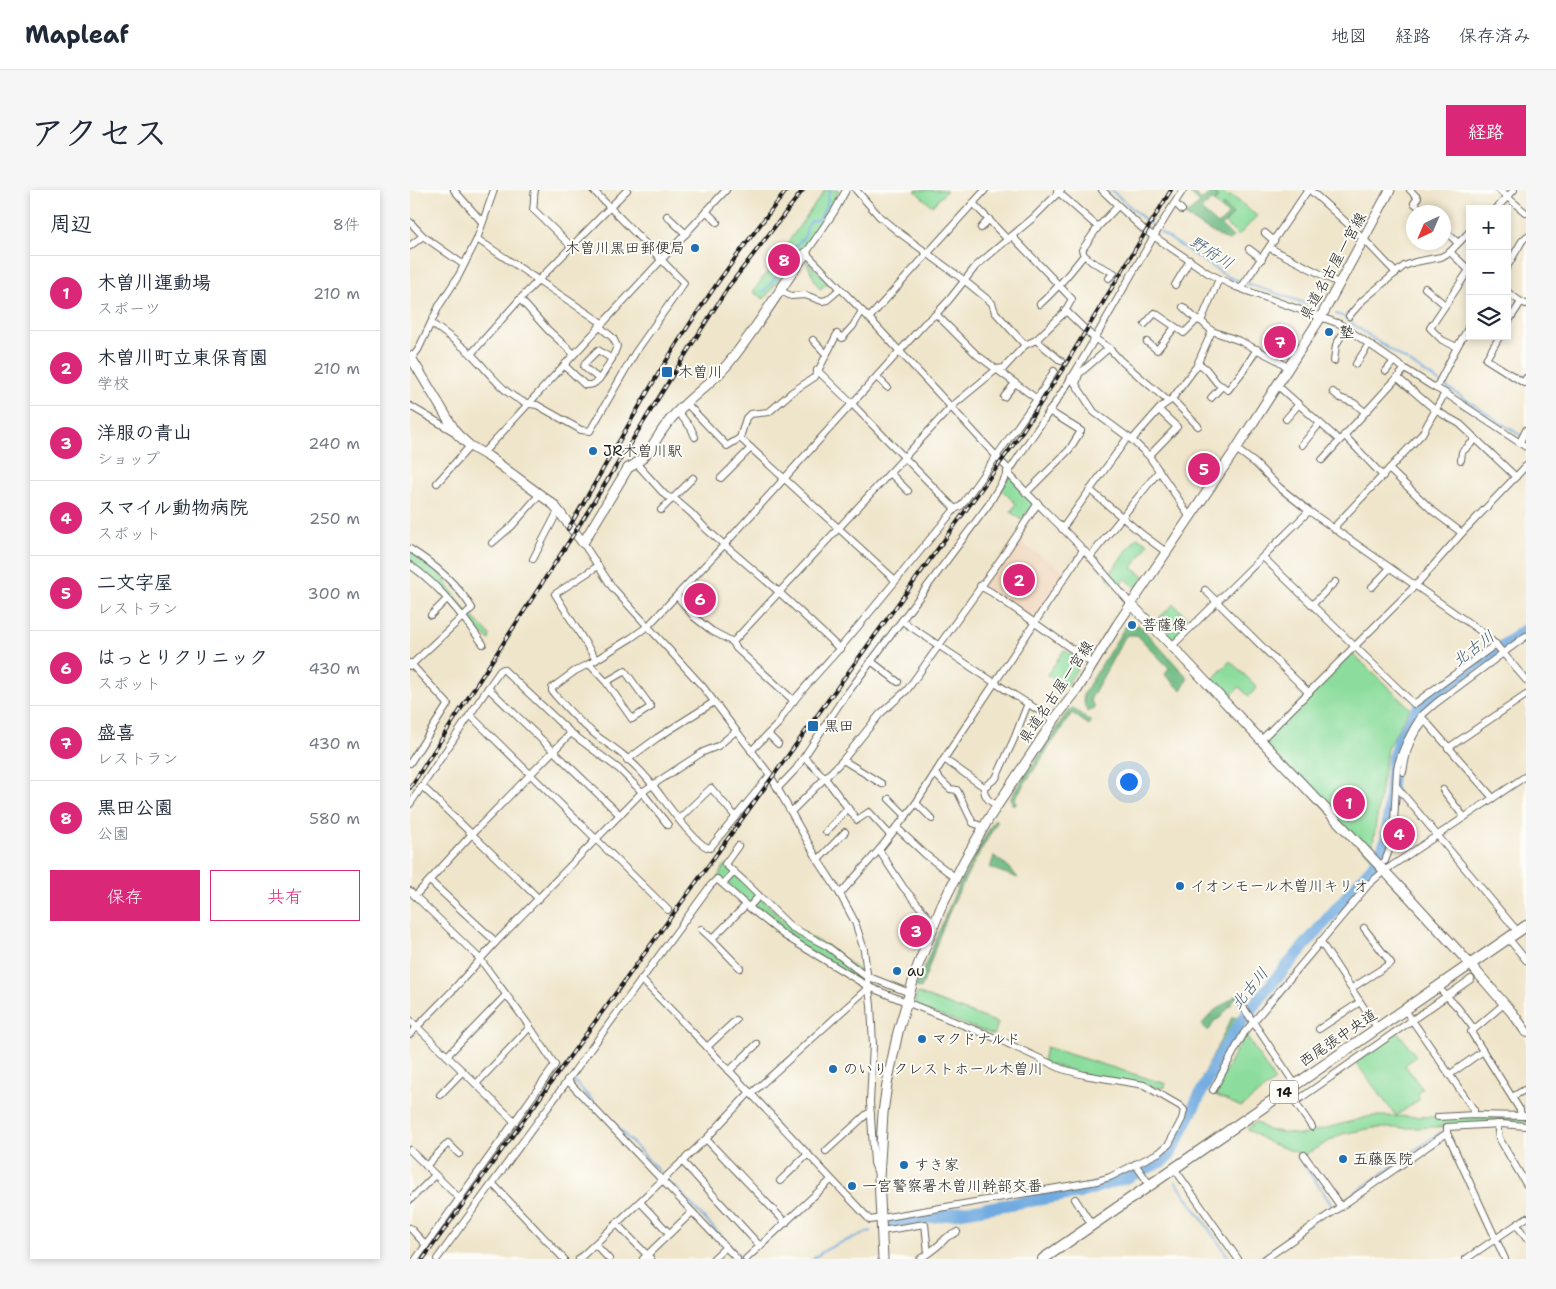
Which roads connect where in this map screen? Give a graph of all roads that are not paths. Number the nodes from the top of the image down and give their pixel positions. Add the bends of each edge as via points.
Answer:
1 (454, 190) edge
2 (494, 190) edge
3 (535, 190) edge
4 (593, 190) edge
5 (627, 190) edge
6 (726, 190) edge
7 (846, 190) edge
8 (856, 190) edge
9 (985, 190) edge
10 (1102, 190) edge
11 (1183, 190) edge
12 (1309, 190) edge
13 (1390, 190) edge
14 (1410, 190) edge
15 (1499, 190) edge
16 (1514, 190) edge
17 (1059, 191) edge
18 (1506, 197) junction
19 (973, 203) junction
20 (1175, 203) junction
21 (1417, 205) edge
22 (1499, 205) edge
23 (1118, 206) junction
24 (610, 207) junction
25 (1182, 210) dead end
26 (706, 211) junction
27 (1526, 213) edge
28 (667, 216) dead end
29 (989, 219) junction
30 (410, 222) edge
31 (482, 222) junction
32 (717, 222) dead end
33 (1098, 227) junction
34 (982, 228) dead end
35 (1265, 233) dead end
36 (686, 234) junction
37 (1466, 235) edge
38 (424, 236) junction
39 (1154, 236) junction
40 (1451, 236) edge
41 (1526, 237) edge
42 (1010, 238) junction
43 (477, 239) junction
44 (1274, 241) junction
45 (1364, 241) junction
46 (1458, 243) junction
47 (410, 246) edge
48 (571, 246) junction
49 (1270, 248) junction
50 (1249, 249) dead end
51 (1450, 252) junction
52 (806, 253) junction
53 (927, 253) junction
54 (1084, 255) junction
55 (1262, 259) junction
56 (662, 260) junction
57 (1190, 260) junction
58 (1511, 260) edge
59 (464, 265) junction
60 (1466, 268) edge
61 (1396, 273) junction
62 (1466, 275) edge
63 (1109, 278) dead end
64 (1219, 279) junction
65 (538, 280) junction
66 (965, 281) junction
67 (1340, 284) junction
68 (1176, 285) dead end
69 (1060, 286) junction
70 (1242, 287) junction
71 (1425, 288) dead end
72 (840, 289) junction
73 (779, 290) junction
74 (1511, 295) edge
75 (520, 298) junction
76 (1523, 303) edge
77 (1040, 304) dead end
78 (1445, 305) junction
79 (1183, 307) dead end
80 (1065, 310) junction
81 (862, 311) junction
82 (936, 314) junction
83 (1349, 316) dead end
84 (1321, 317) junction
85 (869, 318) junction
86 (1511, 319) edge
87 (1199, 321) junction
88 (432, 323) junction
89 (600, 324) junction
90 (1145, 324) dead end
91 (1175, 327) junction
92 (1346, 328) junction
93 (1212, 331) junction
94 (1466, 332) edge
95 (1094, 338) junction
96 (813, 340) dead end
97 (1036, 340) junction
98 (1498, 340) edge
99 (1147, 342) dead end
100 (1369, 344) junction
101 (1025, 345) junction
102 (1456, 346) junction
103 (1109, 348) junction
104 (1257, 349) junction
105 (900, 352) junction
106 (471, 354) junction
107 (574, 354) junction
108 (826, 354) junction
109 (410, 358) edge
110 (612, 359) junction
111 (1334, 361) dead end
112 (1394, 361) junction
113 (1061, 362) dead end
114 (1198, 363) junction
115 (1356, 364) dead end
116 (564, 365) junction
117 (1289, 368) junction
118 (997, 369) junction
119 (1405, 369) junction
120 (817, 370) junction
121 (1054, 371) dead end
122 (1386, 371) dead end
123 (877, 377) junction
124 (1072, 377) junction
125 (1398, 378) junction
126 (1526, 378) edge
127 (599, 379) junction
128 (1016, 383) junction
129 (1076, 384) junction
130 (1438, 384) junction
131 (1222, 386) junction
132 (1278, 386) junction
133 (887, 387) dead end
134 (1333, 392) dead end
135 (1445, 393) junction
136 (1004, 397) dead end
137 (1211, 398) dead end
138 (1037, 399) junction
139 (1170, 400) junction
140 (529, 404) junction
141 (686, 404) junction
142 (852, 404) junction
143 (1299, 404) junction
144 (410, 406) edge
145 (951, 407) junction
146 (1159, 410) junction
147 (1435, 410) junction
148 (1049, 411) junction
149 (678, 412) junction
150 (1365, 412) junction
151 (1286, 419) dead end
152 (1320, 423) junction
153 (1198, 426) dead end
154 (457, 434) junction
155 (695, 437) dead end
156 (1342, 437) junction
157 (740, 438) junction
158 (1130, 438) junction
159 (1524, 438) edge
160 (1476, 439) junction
161 (1302, 445) dead end
162 (470, 446) junction
163 (750, 448) junction
164 (1236, 450) junction
165 (483, 454) junction
166 (996, 456) junction
167 (1149, 456) junction
168 (904, 457) junction
169 (1322, 460) dead end
170 (1461, 460) dead end
171 (637, 464) junction
172 (1526, 466) edge
173 (1389, 469) junction
174 (1008, 471) junction
175 (1159, 471) junction
176 (890, 473) junction
177 (1383, 476) junction
178 (1516, 477) junction
179 (693, 478) dead end
180 (721, 478) dead end
181 (783, 478) junction
182 (437, 483) dead end
183 (1090, 490) junction
184 (908, 491) dead end
185 (1026, 493) junction
186 (540, 494) junction
187 (672, 499) junction
188 (1038, 503) junction
189 (955, 509) junction
190 (661, 510) dead end
191 (558, 511) junction
192 (1309, 511) junction
193 (1122, 517) junction
194 (1190, 518) junction
195 (838, 529) junction
196 (1062, 529) junction
197 (1335, 530) junction
198 (1462, 533) junction
199 (492, 543) dead end
200 (584, 543) junction
201 (725, 544) junction
202 (410, 549) edge
203 (1083, 550) junction
204 (1166, 552) junction
205 (1090, 557) junction
206 (1263, 558) junction
207 (533, 559) dead end
208 (410, 565) edge
209 (598, 566) junction
210 (1390, 568) junction
211 (895, 580) junction
212 (1335, 582) dead end
213 (1416, 585) junction
214 (980, 586) junction
215 (1372, 587) dead end
216 (1205, 590) dead end
217 (779, 592) junction
218 (677, 596) junction
219 (447, 599) junction
220 (1217, 602) junction
221 (1131, 604) junction
222 (1312, 605) junction
223 (431, 615) dead end
224 (463, 618) junction
225 (902, 620) junction
226 (1035, 623) junction
227 (648, 626) junction
228 (1526, 636) edge
229 (733, 642) junction
230 (483, 644) dead end
231 (1496, 645) junction
232 (938, 646) junction
233 (1172, 646) junction
234 (840, 648) junction
235 (1355, 648) junction
236 (1503, 653) junction
237 (596, 660) junction
238 (871, 661) junction
239 (410, 664) edge
240 (589, 664) junction
241 (1093, 664) junction
242 (1526, 680) edge
243 (606, 682) junction
244 (898, 682) dead end
245 (995, 683) junction
246 (488, 688) junction
247 (1309, 693) junction
248 (1526, 695) edge
249 (794, 701) junction
250 (714, 702) junction
251 (1028, 703) junction
252 (470, 716) junction
253 (1423, 719) junction
254 (1054, 720) junction
255 (736, 731) junction
256 (571, 733) junction
257 (768, 734) junction
258 (1261, 740) junction
259 (778, 744) dead end
260 (1448, 748) junction
261 (553, 750) junction
262 (751, 751) junction
263 (804, 756) junction
264 (944, 759) junction
265 (628, 760) junction
266 (843, 760) junction
267 (410, 763) edge
268 (1402, 772) dead end
269 (530, 774) junction
270 (935, 774) junction
271 (770, 775) junction
272 (826, 778) junction
273 (1524, 780) edge
274 (652, 784) junction
275 (882, 784) dead end
276 (422, 786) junction
277 (984, 787) junction
278 (1397, 787) junction
279 (778, 788) junction
280 (1443, 790) dead end
281 (642, 792) junction
282 (1492, 798) junction
283 (889, 799) dead end
284 (916, 803) junction
285 (410, 804) edge
286 (998, 806) junction
287 (848, 808) junction
288 (792, 812) junction
289 (620, 815) junction
290 (735, 816) junction
291 (906, 816) junction
292 (1464, 817) junction
293 (679, 819) junction
294 (932, 819) dead end
295 (668, 825) dead end
296 (896, 827) junction
297 (984, 828) junction
298 (826, 832) dead end
299 (845, 832) dead end
300 (472, 834) junction
301 (890, 834) junction
302 (1437, 835) junction
303 (596, 839) junction
304 (738, 846) dead end
305 (879, 850) junction
306 (818, 860) junction
307 (1384, 868) junction
308 (734, 872) junction
309 (956, 878) junction
310 (430, 881) junction
311 (723, 884) junction
312 (412, 894) edge
313 (840, 894) junction
314 (759, 896) junction
315 (539, 899) junction
316 (747, 906) junction
317 (668, 910) dead end
318 (935, 925) junction
319 (791, 927) junction
320 (1364, 928) dead end
321 (701, 929) dead end
322 (1522, 929) edge
323 (785, 936) junction
324 (1508, 938) junction
325 (712, 939) junction
326 (1320, 941) junction
327 (496, 942) junction
328 (480, 959) junction
329 (1526, 960) edge
330 (1470, 964) junction
331 (740, 968) dead end
332 (868, 976) junction
333 (642, 979) junction
334 (1471, 979) dead end
335 (869, 987) junction
336 (1438, 987) junction
337 (1352, 988) junction
338 (910, 993) junction
339 (506, 995) junction
340 (1446, 996) junction
341 (1239, 1000) dead end
342 (907, 1002) junction
343 (1360, 1002) junction
344 (1504, 1004) junction
345 (1405, 1010) junction
346 (410, 1020) edge
347 (736, 1020) dead end
348 (1252, 1020) junction
349 (1412, 1020) junction
350 (417, 1026) junction
351 (530, 1027) junction
352 (1378, 1028) junction
353 (1320, 1029) dead end
354 (1474, 1029) junction
355 (1526, 1032) edge
356 (410, 1034) edge
357 (1360, 1041) junction
358 (757, 1044) dead end
359 (707, 1047) junction
360 (1483, 1051) junction
361 (1367, 1052) junction
362 (447, 1056) junction
363 (463, 1071) junction
364 (729, 1071) junction
365 (1449, 1075) junction
366 (567, 1080) junction
367 (476, 1084) junction
368 (1294, 1084) junction
369 (1526, 1089) edge
370 (1213, 1090) dead end
371 (751, 1093) junction
372 (440, 1095) dead end
373 (1512, 1097) junction
374 (871, 1114) junction
375 (1474, 1115) junction
376 (1524, 1116) edge
377 (1438, 1117) dead end
378 (515, 1122) junction
379 (1497, 1124) junction
380 (1526, 1126) edge
381 (1312, 1127) dead end
382 (1447, 1133) junction
383 (706, 1139) junction
384 (410, 1150) edge
385 (826, 1151) dead end
386 (459, 1154) dead end
387 (1304, 1154) dead end
388 (808, 1155) junction
389 (682, 1161) junction
390 (426, 1166) junction
391 (1136, 1166) junction
392 (1174, 1168) junction
393 (435, 1175) junction
394 (879, 1178) junction
395 (662, 1180) junction
396 (831, 1180) junction
397 (780, 1181) dead end
398 (1147, 1181) junction
399 (493, 1184) junction
400 (1526, 1184) edge
401 (460, 1199) junction
402 (1075, 1199) dead end
403 (410, 1200) edge
404 (640, 1202) junction
405 (1341, 1207) junction
406 (692, 1212) junction
407 (880, 1218) junction
408 (1526, 1218) edge
409 (786, 1223) junction
410 (617, 1224) junction
411 (1517, 1224) junction
412 (1092, 1225) junction
413 (410, 1228) edge
414 (881, 1232) junction
415 (956, 1232) dead end
416 (669, 1233) junction
417 (1526, 1238) edge
418 (1496, 1239) junction
419 (595, 1244) junction
420 (426, 1245) junction
421 (760, 1246) junction
422 (726, 1247) junction
423 (928, 1253) junction
424 (647, 1258) edge
425 (416, 1259) edge
426 (437, 1259) edge
427 (564, 1259) edge
428 (579, 1259) edge
429 (609, 1259) edge
430 (714, 1259) edge
431 (737, 1259) edge
432 (746, 1259) edge
433 (882, 1259) edge
434 (920, 1259) edge
435 (1043, 1259) edge
436 (1238, 1259) edge
437 (1266, 1259) edge
438 (1466, 1259) edge
439 (1505, 1259) edge

1 - 31 street
2 - 31 street
3 - 48 street via 533,209
4 - 24 street
5 - 24 street
6 - 26 street
7 - 52 street
8 - 53 street via 880,217
9 - 19 street
10 - 23 street
11 - 20 street
12 - 44 street
12 - 45 street
13 - 45 main road, 県道名古屋一宮線
14 - 21 street via 1418,198 1414,202
15 - 18 street
16 - 18 street
17 - 33 street
17 - 42 street
18 - 22 street
18 - 27 street
19 - 29 street
19 - 53 street
20 - 25 street
20 - 39 street
23 - 33 street
23 - 39 street
24 - 48 street
24 - 56 street
26 - 32 street
26 - 36 street
28 - 36 street
29 - 34 street
29 - 42 street
30 - 38 street
31 - 43 street
33 - 54 street via 1082,250
35 - 44 street
36 - 56 street
37 - 46 street
38 - 47 street
38 - 59 street
39 - 57 street
39 - 95 street
40 - 46 street
41 - 58 street
42 - 66 street via 976,266
42 - 69 street
43 - 59 street
43 - 65 street
44 - 49 street
45 - 61 street
45 - 67 main road, 県道名古屋一宮線
46 - 51 street
48 - 65 street
49 - 55 street
49 - 67 street
50 - 55 street
51 - 60 street
51 - 61 street via 1404,266
52 - 72 street
52 - 73 main road
53 - 66 street
53 - 85 street
54 - 63 street via 1114,273
54 - 69 street
55 - 70 street
56 - 89 street
56 - 140 street via 684,283 635,353 590,431 581,430 537,405
57 - 64 street
57 - 68 street
59 - 88 street
61 - 83 street
62 - 78 street
64 - 70 street
64 - 87 street
65 - 75 street
65 - 89 street
66 - 82 street
66 - 101 street via 992,304 995,312
67 - 84 main road, 県道名古屋一宮線
69 - 77 street
69 - 80 street via 1072,299
70 - 84 street
71 - 78 street
72 - 73 street via 822,301 805,295 791,296
72 - 81 street
73 - 141 main road via 726,366
74 - 76 street
75 - 106 street
75 - 107 street
76 - 86 street
78 - 102 street via 1430,328 1442,340
79 - 87 street
80 - 95 street
80 - 97 street
81 - 85 street
81 - 108 street via 842,338 837,334
82 - 105 street
82 - 118 street via 977,355
84 - 92 street
84 - 117 main road, 県道名古屋一宮線
85 - 105 street
87 - 91 street via 1184,333
87 - 93 street
88 - 106 street
88 - 109 street via 418,350
89 - 107 street
89 - 110 street via 617,346
90 - 91 street via 1155,313
91 - 99 street via 1157,350
92 - 100 street
92 - 111 street via 1336,345
93 - 104 street
93 - 114 street
94 - 102 street
95 - 103 street
95 - 124 street
96 - 108 street
97 - 101 street
97 - 113 street
98 - 126 street via 1486,359 1524,383
100 - 112 street
100 - 115 street
101 - 118 street via 1004,368
102 - 130 street
103 - 129 street via 1079,374
103 - 139 street
104 - 117 street
104 - 131 street via 1228,390
105 - 123 street
105 - 145 street
106 - 140 street via 505,390
107 - 116 street
108 - 120 street
109 - 154 main road
110 - 127 street
110 - 127 street via 598,350 585,363 584,367
112 - 119 street
112 - 122 street
114 - 131 street
114 - 139 street
116 - 127 street via 585,385
116 - 140 street
117 - 132 main road, 県道名古屋一宮線
118 - 128 street
118 - 145 street
119 - 125 street
119 - 130 street
120 - 142 street
120 - 157 street via 815,377 768,412 750,414
121 - 138 street
123 - 133 street
123 - 142 street
124 - 129 street
124 - 148 street
125 - 147 street
125 - 150 street
128 - 136 street
128 - 138 street
129 - 158 street via 1094,412
130 - 135 street
131 - 137 street
132 - 143 street
132 - 164 main road, 県道名古屋一宮線
134 - 150 street
135 - 147 street
135 - 159 street
138 - 166 street
139 - 146 street
139 - 153 street
140 - 165 street
141 - 149 main road
141 - 157 street via 727,446
142 - 168 street
142 - 181 street
143 - 151 street
143 - 152 street
144 - 154 street
145 - 166 street
145 - 168 street
146 - 158 street
146 - 167 street via 1177,427
147 - 160 street via 1460,424
147 - 173 street via 1422,434
148 - 174 street
148 - 185 street via 1080,431 1069,450
149 - 155 street
149 - 171 main road
150 - 156 street
152 - 156 street
152 - 161 street
154 - 162 main road
156 - 169 street
156 - 177 street
157 - 163 street
158 - 167 street
158 - 183 street
160 - 170 street via 1462,452
160 - 178 street
162 - 165 main road
162 - 182 street
163 - 180 street
163 - 181 street
164 - 192 street
164 - 194 main road, 県道名古屋一宮線
165 - 186 main road
166 - 174 street
166 - 189 street via 961,506
167 - 175 street
168 - 176 street
168 - 189 street
171 - 187 street
171 - 200 main road via 628,468
172 - 178 street
173 - 177 street
173 - 198 street via 1433,511
174 - 185 street
174 - 225 street via 989,504
175 - 193 street
175 - 194 street
176 - 184 street
176 - 195 street
177 - 197 street
178 - 198 street
179 - 187 street
181 - 195 street
181 - 201 street
183 - 193 street
183 - 196 street
185 - 188 street
186 - 191 main road
186 - 199 street
187 - 190 street
187 - 201 street
188 - 196 street
188 - 214 street
189 - 211 street
191 - 200 main road
191 - 207 street
192 - 197 street
192 - 206 street
193 - 204 street
193 - 205 street
194 - 204 main road, 県道名古屋一宮線
195 - 211 street
195 - 217 street
196 - 203 street
197 - 210 street
198 - 213 street
200 - 209 street
201 - 217 street
201 - 218 street
202 - 224 street via 435,566 469,604 472,608
203 - 205 street
203 - 226 street
204 - 221 main road, 県道名古屋一宮線
205 - 221 street
206 - 220 street
206 - 222 street
208 - 219 street
209 - 227 street via 612,588
209 - 237 street via 555,594
210 - 213 street
210 - 215 street
211 - 234 street
212 - 222 street
213 - 231 street
213 - 235 street
214 - 226 street
214 - 232 street
216 - 220 street
217 - 229 street
217 - 234 street
218 - 227 street
218 - 229 street via 694,617
219 - 223 street
219 - 224 street
220 - 233 street
220 - 247 street
221 - 233 main road
221 - 241 main road, 県道名古屋一宮線
222 - 235 street
224 - 230 street
224 - 239 street
225 - 232 street
225 - 238 street
226 - 241 street
226 - 245 street
227 - 237 street
227 - 250 street
228 - 236 street
229 - 249 street
231 - 235 street via 1414,704
231 - 236 street
232 - 245 street
232 - 266 street via 907,690 880,714
233 - 258 main road
234 - 249 street
235 - 247 street
236 - 242 street
236 - 253 street via 1436,703
237 - 240 street
238 - 244 street
238 - 263 street
239 - 267 street via 448,704
240 - 243 street
240 - 265 street via 575,671 552,691 586,728
241 - 254 main road, 県道名古屋一宮線
243 - 243 street via 632,719 651,707 625,671
245 - 251 street
245 - 264 street
246 - 252 street
246 - 256 street via 501,670 505,670
246 - 261 street
247 - 258 street
248 - 260 street
249 - 257 street
250 - 255 street
250 - 265 street
251 - 254 street
251 - 277 street via 996,778
252 - 269 street
252 - 276 street
253 - 260 street
253 - 268 street via 1411,740
253 - 278 street via 1411,731 1400,757
254 - 286 main road, 県道名古屋一宮線
255 - 262 street
255 - 274 street via 718,746
256 - 261 street
256 - 281 street via 619,769
257 - 259 street
257 - 262 street
258 - 307 main road
260 - 282 street
261 - 269 street
261 - 289 street
262 - 271 street
263 - 272 street
263 - 279 street via 796,770
264 - 270 street
264 - 277 street
265 - 274 street
266 - 272 street
266 - 275 street
269 - 300 street
269 - 303 street
270 - 284 street
270 - 297 street via 950,789 957,790 973,823
271 - 279 street
271 - 290 street
272 - 287 street
272 - 288 street
273 - 282 street
274 - 281 street
274 - 293 street
276 - 285 street
276 - 300 street
277 - 286 street via 984,795
278 - 302 street
278 - 307 street via 1393,840
279 - 288 street
280 - 292 street
281 - 289 street
281 - 295 street
282 - 292 street
283 - 291 street
284 - 291 street
284 - 294 street
286 - 297 main road, 県道名古屋一宮線
287 - 298 street
287 - 301 street via 857,820 869,812
288 - 306 street
289 - 303 street
290 - 293 street via 711,788
290 - 293 street via 710,848 701,844
291 - 296 street
292 - 302 street
296 - 301 street
296 - 309 street
297 - 309 main road, 県道名古屋一宮線
299 - 306 street
300 - 310 street
300 - 315 street
301 - 305 street
302 - 307 street
302 - 322 street
303 - 315 street
303 - 317 street
304 - 308 street via 725,864
305 - 313 street
305 - 318 street via 903,887
306 - 313 street
307 - 326 street
307 - 330 main road
308 - 311 street
308 - 314 street
309 - 318 main road, 県道名古屋一宮線
310 - 312 street
310 - 327 street
311 - 316 street
311 - 333 street via 717,879 710,886
312 - 328 street
313 - 332 street via 855,922
314 - 316 street
314 - 319 street
315 - 327 street
316 - 323 street
316 - 325 street
318 - 338 main road, 県道名古屋一宮線
319 - 323 street
319 - 332 street via 827,946
320 - 337 street via 1391,963
321 - 325 street
322 - 324 main road, 西尾張中央道 / 14
323 - 335 street
324 - 329 street
324 - 330 main road, 西尾張中央道 / 14
325 - 331 street
326 - 337 street
326 - 348 street
327 - 328 street
328 - 339 street
328 - 350 street
330 - 336 main road, 西尾張中央道 / 14
330 - 344 main road
332 - 335 street
332 - 338 street
333 - 359 street
333 - 366 street
334 - 340 street
335 - 342 street
335 - 371 street
335 - 374 street via 873,1045
336 - 340 street
336 - 345 main road, 西尾張中央道 / 14
337 - 343 street
338 - 342 main road, 県道名古屋一宮線
339 - 351 street
339 - 362 street
340 - 349 street
340 - 354 street
341 - 348 street
342 - 391 street via 1062,1069 1144,1086 1180,1106 1184,1110 1182,1119 1169,1144
342 - 394 main road, 県道名古屋一宮線 via 887,1084
343 - 352 street
343 - 353 street
344 - 354 street
344 - 355 main road
345 - 349 street
345 - 352 main road, 西尾張中央道 / 14
346 - 350 street
347 - 359 street
348 - 368 street
348 - 370 street
349 - 361 street
349 - 365 street
350 - 356 street
350 - 362 street
351 - 367 street
351 - 378 street via 555,1065
352 - 357 main road, 西尾張中央道 / 14
354 - 360 street via 1471,1032
357 - 361 street
357 - 368 main road, 西尾張中央道 / 14
358 - 364 street
359 - 364 street
360 - 365 street
360 - 373 street
361 - 381 street via 1295,1102
362 - 363 street
363 - 367 street
363 - 372 street
364 - 371 street
365 - 375 street via 1474,1110
366 - 395 street
366 - 399 street
367 - 378 street
368 - 392 main road, 西尾張中央道 / 14
369 - 373 street
371 - 383 street
371 - 388 street
373 - 376 street
374 - 385 street via 867,1114
374 - 394 street via 874,1163
375 - 376 street
375 - 377 street
378 - 401 street
379 - 380 street
379 - 382 street via 1447,1127
379 - 400 street via 1499,1138
382 - 405 street
382 - 418 street
383 - 389 street
383 - 409 street
384 - 390 street
386 - 390 street via 448,1143
387 - 405 street
388 - 396 street
388 - 397 street
389 - 395 street
389 - 421 street
390 - 393 street
391 - 398 street
391 - 407 street via 1097,1181
392 - 398 main road, 西尾張中央道 / 14
392 - 436 street
393 - 401 street
393 - 403 street
394 - 407 main road, 県道名古屋一宮線
395 - 404 street
395 - 406 street
396 - 407 street via 870,1220
396 - 409 street
398 - 412 main road, 西尾張中央道 / 14
399 - 426 street
399 - 427 street
401 - 420 street
402 - 412 street
404 - 410 street
404 - 416 street
405 - 437 street
406 - 416 street
406 - 422 street
407 - 414 main road, 県道名古屋一宮線
408 - 411 street
409 - 421 street
410 - 419 street
410 - 424 street
411 - 417 street
411 - 418 street
412 - 435 main road, 西尾張中央道 / 14
413 - 420 street
414 - 423 street via 925,1224
414 - 433 main road, 県道名古屋一宮線
415 - 423 street
416 - 424 street
418 - 438 street
418 - 439 street
419 - 428 street
419 - 429 street
420 - 425 street
421 - 432 street
422 - 430 street
422 - 431 street
423 - 434 street

